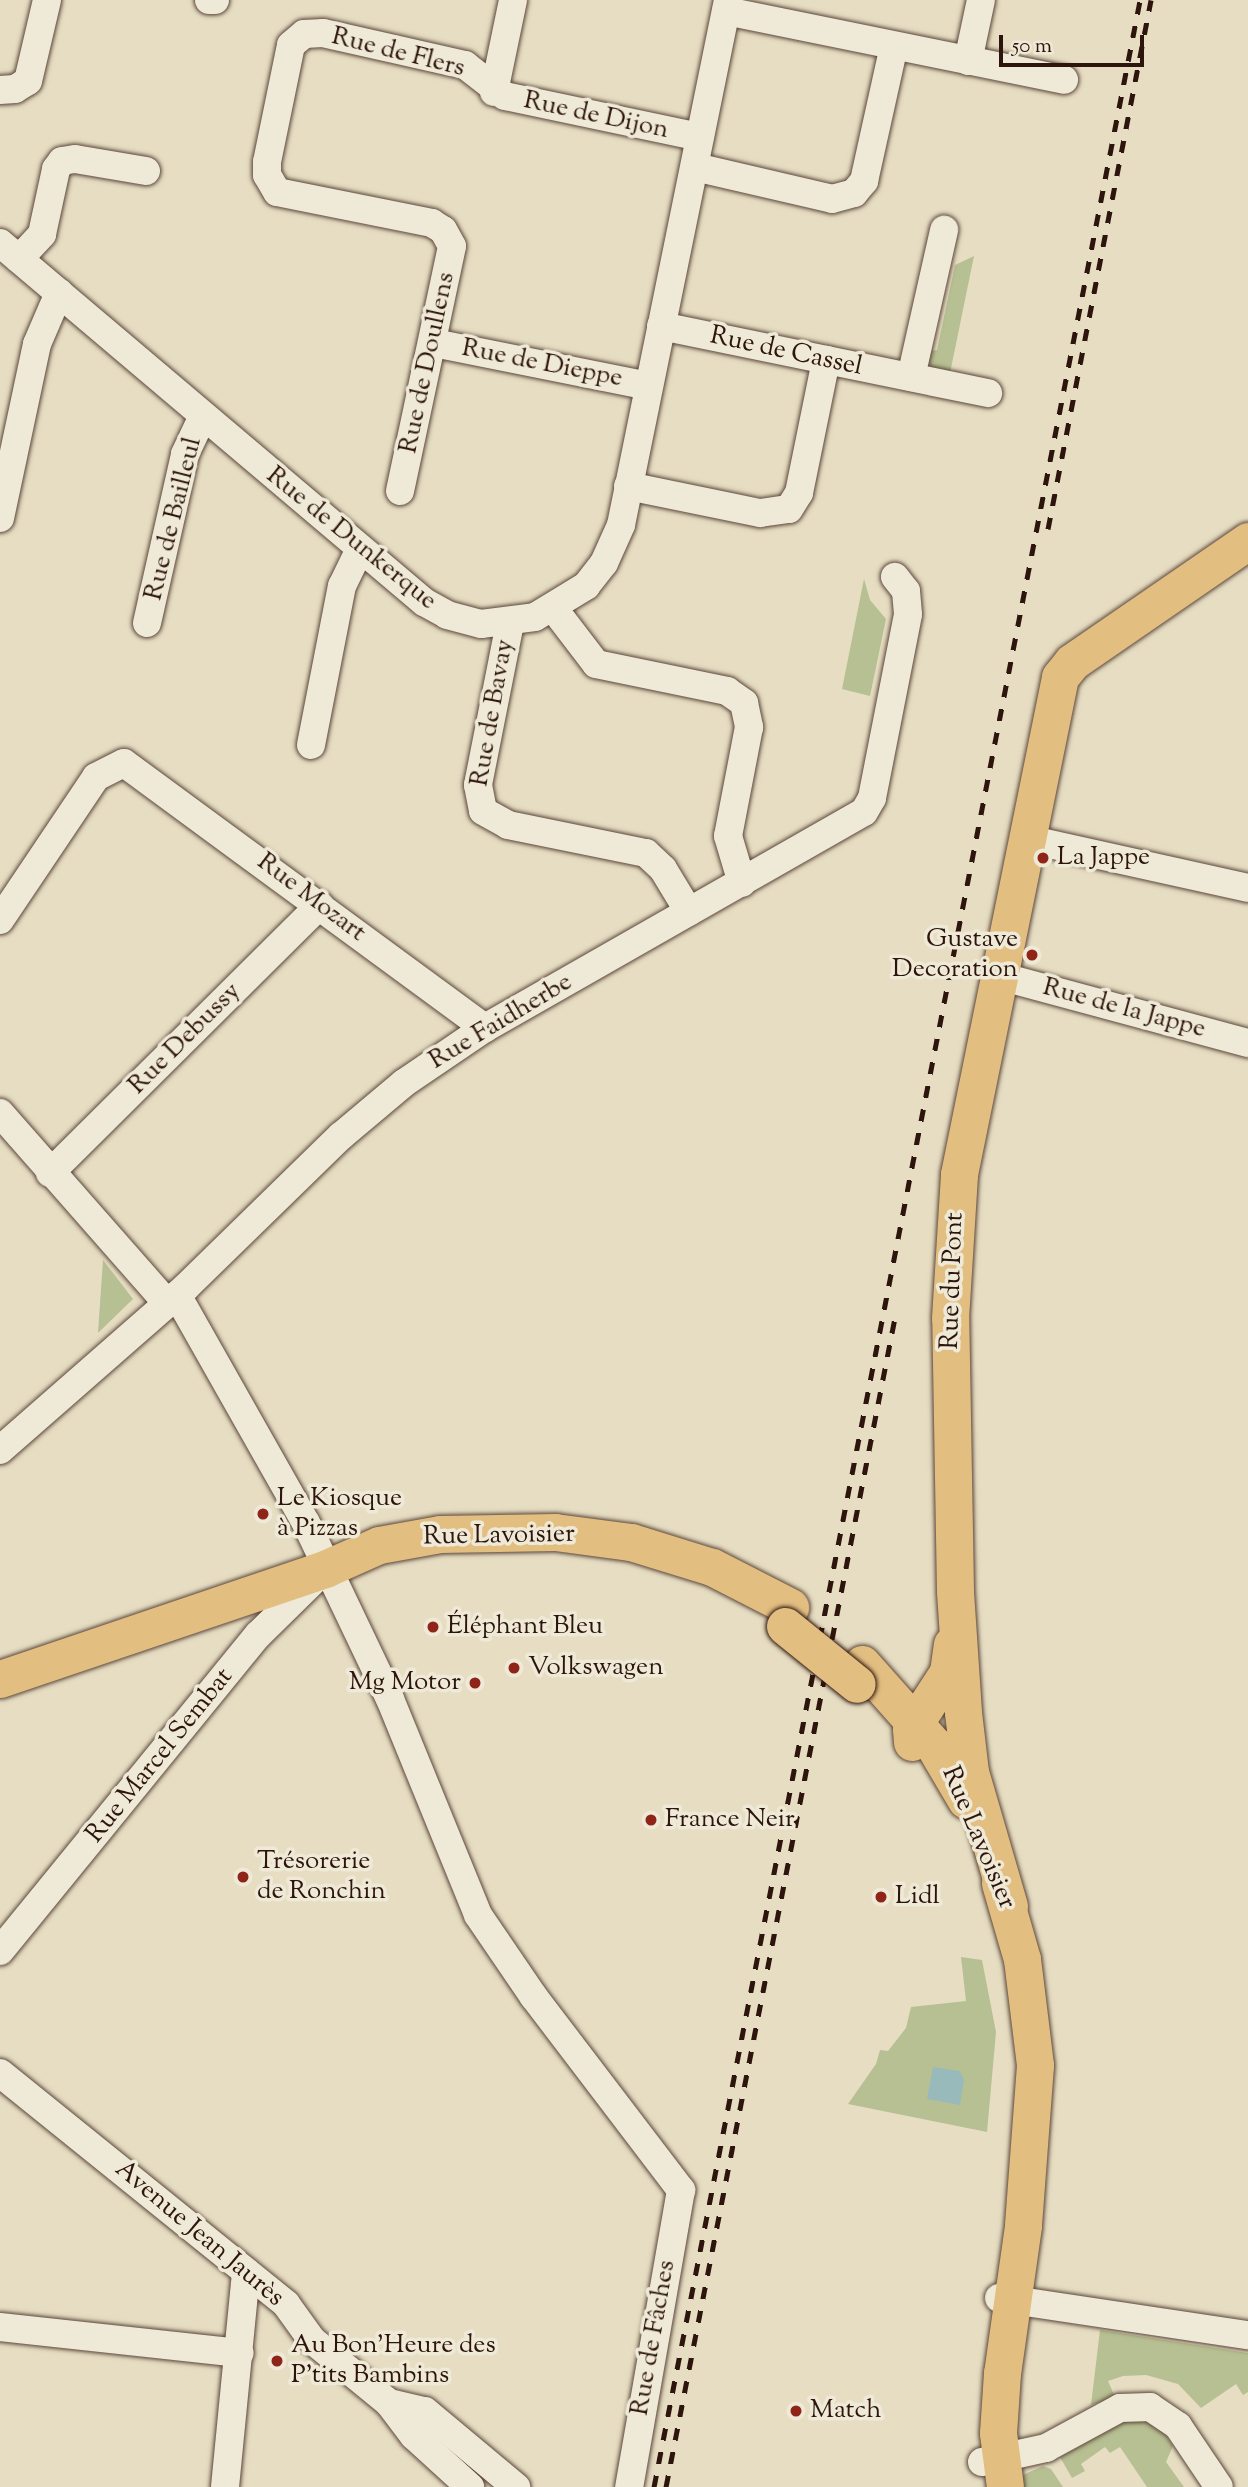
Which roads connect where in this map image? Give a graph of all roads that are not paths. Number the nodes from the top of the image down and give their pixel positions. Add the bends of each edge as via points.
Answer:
1 (47, 0) edge
2 (209, 0) edge
3 (215, 0) edge
4 (513, 0) edge
5 (981, 0) edge
6 (727, 5) edge
7 (894, 46) junction
8 (968, 61) junction
9 (1064, 80) dead end
10 (0, 90) edge
11 (494, 92) junction
12 (700, 137) junction
13 (695, 167) junction
14 (146, 171) dead end
15 (944, 230) dead end
16 (447, 235) joint
17 (9, 251) edge
18 (59, 293) junction
19 (661, 326) junction
20 (434, 343) junction
21 (826, 360) junction
22 (911, 377) junction
23 (649, 386) junction
24 (988, 393) dead end
25 (203, 416) junction
26 (628, 486) junction
27 (400, 491) dead end
28 (0, 518) edge
29 (1248, 541) edge
30 (360, 549) junction
31 (895, 577) dead end
32 (554, 609) junction
33 (147, 623) dead end
34 (510, 623) junction
35 (311, 745) dead end
36 (1027, 839) junction
37 (741, 883) junction
38 (1248, 888) edge
39 (320, 905) junction
40 (689, 912) junction
41 (0, 920) edge
42 (999, 976) junction
43 (485, 1028) junction
44 (1248, 1043) edge
45 (0, 1113) edge
46 (50, 1173) junction
47 (171, 1299) junction
48 (0, 1450) edge
49 (327, 1568) junction
50 (955, 1591) junction
51 (787, 1617) junction
52 (952, 1635) junction
53 (864, 1675) junction
54 (962, 1678) junction
55 (0, 1679) edge
56 (917, 1734) junction
57 (1009, 1906) junction
58 (0, 1951) edge
59 (0, 2073) edge
60 (246, 2272) junction
61 (1006, 2299) junction
62 (0, 2327) edge
63 (1248, 2335) edge
64 (240, 2353) junction
65 (389, 2403) junction
66 (992, 2474) edge
67 (225, 2487) edge
68 (470, 2487) edge
69 (516, 2487) edge
70 (629, 2487) edge
71 (1219, 2487) edge

1 - 10 street via 28,81 15,89
2 - 3 street
4 - 11 street
5 - 8 street
6 - 7 street
6 - 12 street, Rue de Dunkerque
7 - 8 street
7 - 13 street via 864,181 853,193 832,199
8 - 9 street
11 - 12 street, Rue de Dijon
11 - 16 street, Rue de Flers via 465,65 324,33 304,34 291,45 267,162 269,181 285,196 432,223
12 - 13 street, Rue de Dunkerque
13 - 19 street, Rue de Dunkerque
14 - 17 street via 75,159 62,161 56,169 42,234
15 - 22 street
16 - 20 street, Rue de Doullens via 451,258
17 - 18 street, Rue de Dunkerque
18 - 25 street, Rue de Dunkerque
18 - 28 street via 37,344
19 - 21 street, Rue de Cassel
19 - 23 street, Rue de Dunkerque
20 - 23 street, Rue de Dieppe
20 - 27 street, Rue de Doullens
21 - 22 street, Rue de Cassel
21 - 26 street via 799,493 789,509 760,513
22 - 24 street, Rue de Cassel
23 - 26 street, Rue de Dunkerque
25 - 30 street, Rue de Dunkerque
25 - 33 street, Rue de Bailleul via 185,454
26 - 32 street, Rue de Dunkerque via 621,525 604,564 586,586
29 - 36 main road, Rue du Pont via 1065,669 1054,697
30 - 34 street, Rue de Dunkerque via 435,610 481,624
30 - 35 street via 342,586
31 - 37 street, Rue Faidherbe via 906,591 909,608 869,806
32 - 34 street, Rue de Dunkerque
32 - 37 street via 596,664 727,691 744,703 750,723 728,836
34 - 40 street, Rue de Bavay via 478,785 483,811 508,825 646,853 663,869
36 - 38 street
36 - 42 main road, Rue du Pont
37 - 40 street, Rue Faidherbe
39 - 41 street, Rue Mozart via 136,769 116,764 96,777
39 - 43 street, Rue Mozart
39 - 46 street, Rue Debussy
40 - 43 street, Rue Faidherbe
42 - 44 street, Rue de la Jappe
42 - 50 main road, Rue du Pont via 959,1174 953,1233
43 - 47 street, Rue Faidherbe via 369,1111
45 - 46 street
46 - 47 street
47 - 48 street, Rue Faidherbe
47 - 49 street via 258,1433
49 - 51 main road, Rue Lavoisier via 486,1545 615,1555 693,1572
49 - 51 main road, Rue Lavoisier via 379,1545 440,1534 592,1535 684,1556
49 - 55 main road, Rue Lavoisier
49 - 58 street, Rue Marcel Sembat via 264,1629
49 - 70 street, Rue de Fâches via 390,1699 478,1915 534,1997 681,2190
50 - 52 main road, Rue du Pont
50 - 54 main road, Rue du Pont
51 - 53 main road, Rue Lavoisier
52 - 53 main road, Rue du Pont via 946,1659 930,1677 902,1685
52 - 56 main road, Rue du Pont via 948,1672
53 - 56 main road, Rue Lavoisier
54 - 56 main road, Rue du Pont via 951,1711
54 - 57 main road, Rue du Pont via 970,1772
56 - 57 main road, Rue Lavoisier via 961,1788
56 - 61 main road, Rue Lavoisier via 983,1874 1013,2001 1021,2104
57 - 61 main road, Rue Lavoisier via 1029,1999 1035,2077
59 - 60 street, Avenue Jean Jaurès
60 - 64 street
60 - 65 street, Avenue Jean Jaurès via 286,2304 312,2340
61 - 63 street
61 - 66 main road, Rue Lavoisier
62 - 64 street
64 - 67 street
65 - 68 street, Avenue Jean Jaurès via 409,2429
65 - 69 street, Avenue Jean Jaurès via 425,2411
66 - 71 street via 1120,2409 1150,2407 1178,2427

